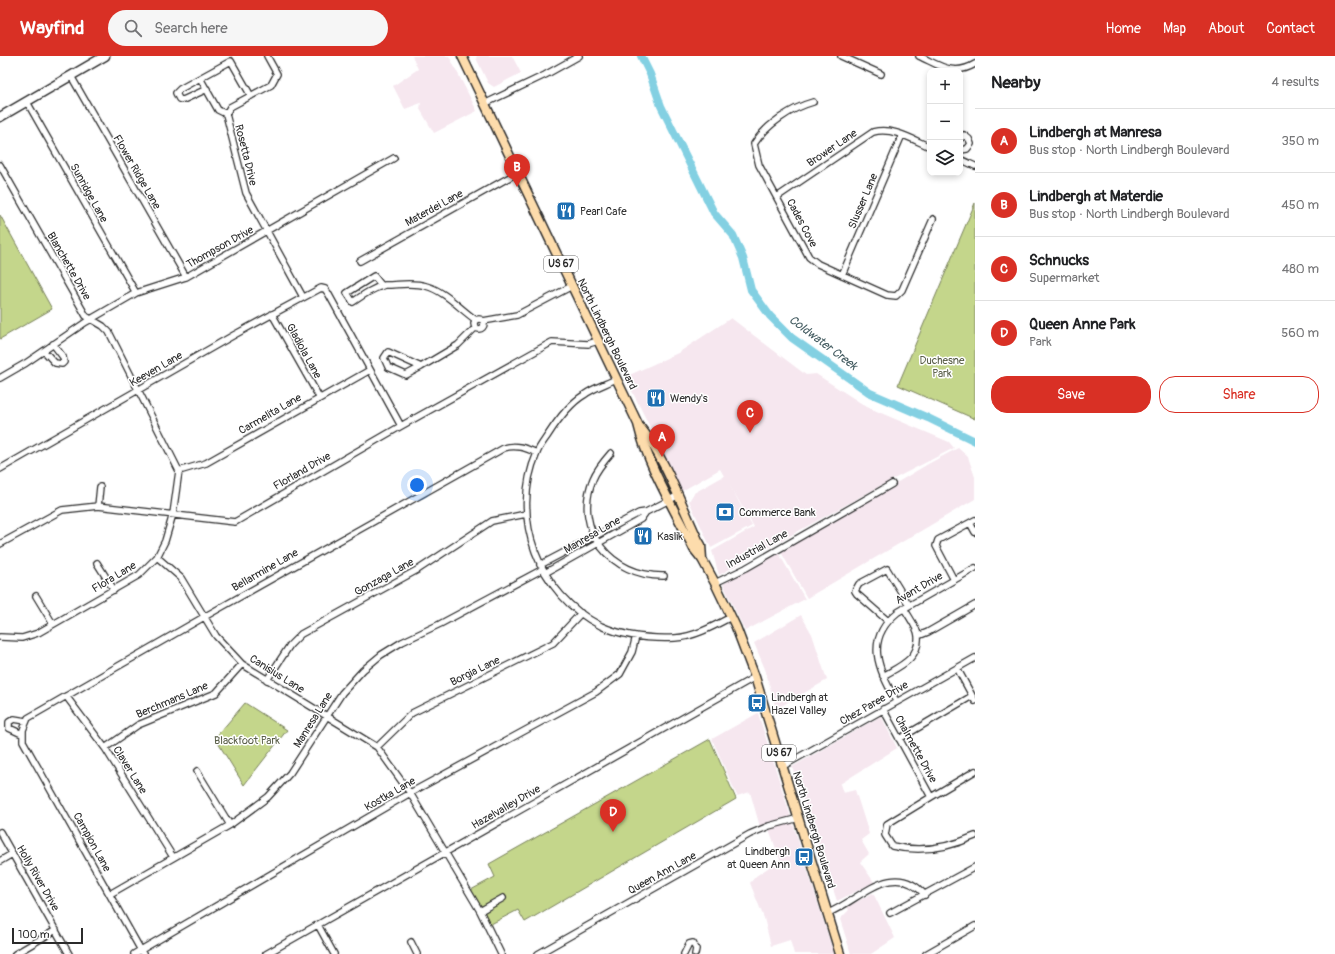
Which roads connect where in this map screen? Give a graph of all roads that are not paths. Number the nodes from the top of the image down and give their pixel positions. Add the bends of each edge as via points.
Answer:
1 (105, 56) edge
2 (267, 56) edge
3 (579, 56) edge
4 (841, 56) edge
5 (919, 56) edge
6 (462, 57) edge
7 (94, 58) edge
8 (975, 64) edge
9 (881, 74) dead end
10 (71, 76) junction
11 (200, 78) junction
12 (207, 89) junction
13 (251, 96) junction
14 (27, 102) junction
15 (813, 102) dead end
16 (484, 104) junction
17 (226, 114) junction
18 (0, 117) edge
19 (902, 135) junction
20 (963, 137) edge
21 (927, 146) edge
22 (963, 150) edge
23 (394, 158) dead end
24 (963, 160) edge
25 (0, 165) edge
26 (975, 166) edge
27 (517, 173) junction
28 (777, 197) junction
29 (933, 220) dead end
30 (268, 231) junction
31 (360, 261) dead end
32 (842, 275) junction
33 (186, 277) junction
34 (382, 286) junction
35 (572, 286) junction
36 (136, 293) junction
37 (303, 297) junction
38 (272, 314) junction
39 (92, 318) junction
40 (476, 320) junction
41 (483, 321) junction
42 (476, 327) junction
43 (598, 341) junction
44 (53, 344) junction
45 (44, 351) junction
46 (421, 367) junction
47 (370, 370) junction
48 (0, 378) edge
49 (616, 379) junction
50 (140, 390) junction
51 (319, 398) junction
52 (401, 426) junction
53 (537, 453) junction
54 (610, 454) dead end
55 (0, 469) edge
56 (179, 471) junction
57 (892, 484) dead end
58 (100, 487) dead end
59 (674, 498) junction
60 (98, 506) junction
61 (646, 512) junction
62 (173, 514) junction
63 (526, 514) junction
64 (973, 522) edge
65 (975, 532) edge
66 (594, 535) junction
67 (0, 544) edge
68 (599, 544) junction
69 (157, 557) junction
70 (97, 563) dead end
71 (543, 569) junction
72 (974, 570) edge
73 (664, 576) dead end
74 (954, 580) junction
75 (715, 583) junction
76 (114, 590) junction
77 (36, 596) dead end
78 (906, 607) junction
79 (975, 607) edge
80 (581, 613) junction
81 (204, 616) junction
82 (731, 617) junction
83 (888, 621) junction
84 (54, 624) junction
85 (636, 636) junction
86 (918, 636) junction
87 (0, 638) edge
88 (975, 658) edge
89 (242, 664) junction
90 (957, 668) junction
91 (883, 676) junction
92 (755, 677) junction
93 (267, 680) junction
94 (973, 694) edge
95 (66, 696) junction
96 (896, 702) junction
97 (883, 709) junction
98 (328, 716) junction
99 (26, 721) junction
100 (22, 734) junction
101 (899, 738) junction
102 (377, 747) junction
103 (105, 748) junction
104 (783, 766) junction
105 (198, 771) dead end
106 (975, 771) edge
107 (410, 793) junction
108 (931, 797) junction
109 (799, 818) junction
110 (230, 825) junction
111 (0, 832) edge
112 (975, 836) edge
113 (445, 853) junction
114 (12, 854) junction
115 (173, 858) junction
116 (0, 861) edge
117 (975, 867) edge
118 (110, 894) junction
119 (925, 895) junction
120 (503, 898) dead end
121 (480, 911) junction
122 (828, 913) junction
123 (890, 913) dead end
124 (318, 925) junction
125 (975, 926) edge
126 (56, 930) junction
127 (411, 942) dead end
128 (142, 952) edge
129 (15, 954) edge
130 (69, 954) edge
131 (134, 954) edge
132 (266, 954) edge
133 (334, 954) edge
134 (418, 954) edge
135 (501, 954) edge
136 (538, 954) edge
137 (684, 954) edge
138 (695, 954) edge
139 (840, 954) edge
140 (926, 954) edge

1 - 7 main road
2 - 13 street, Rosetta Drive via 276,70 275,78 270,85
3 - 16 street via 545,76
4 - 9 street
5 - 8 street via 956,71
6 - 16 main road, North Lindbergh Boulevard / US 67
7 - 10 main road
10 - 14 main road
10 - 33 street, Flower Ridge Lane
11 - 12 street
11 - 12 street via 177,91 177,97 183,100
11 - 13 street via 231,61
12 - 17 street via 218,110
13 - 17 street, Rosetta Drive via 230,107
14 - 18 main road
14 - 36 street, Sunridge Lane
15 - 28 street, Cades Cove via 801,106 762,132 754,144 760,165
16 - 27 main road, North Lindbergh Boulevard / US 67
17 - 30 street, Rosetta Drive via 242,185
19 - 21 street, Brower Lane
19 - 28 street, Brower Lane via 883,129 874,132
19 - 32 street, Slusser Lane
20 - 22 street via 967,137 971,144
23 - 30 street, Thompson Drive
24 - 26 street
25 - 39 street, Blanchette Drive via 86,316
27 - 31 street, Materdei Lane
27 - 35 main road, North Lindbergh Boulevard / US 67
28 - 32 street, Cades Cove via 809,257
29 - 32 street, Cades Cove via 902,290 896,296 887,295
30 - 33 street, Thompson Drive
30 - 37 street, Rosetta Drive
33 - 36 street, Thompson Drive
34 - 34 street via 353,302 347,293 374,276
34 - 40 street via 426,286 437,290
35 - 41 street via 517,315
35 - 43 main road, North Lindbergh Boulevard / US 67
36 - 39 street, Thompson Drive
37 - 38 street, Keeven Lane
37 - 47 street, Keeven Lane via 318,289 323,288 328,292
38 - 50 street, Keeven Lane
38 - 51 street, Gladiola Lane
39 - 44 street, Thompson Drive
39 - 50 street, Blanchette Drive via 109,332
40 - 41 street
40 - 42 street
41 - 42 street via 481,328
42 - 46 street via 464,341
43 - 49 main road, North Lindbergh Boulevard / US 67
43 - 52 street, Florland Drive via 588,344 552,342
44 - 45 street, Thompson Drive
44 - 45 street via 63,357 62,364 55,363
45 - 48 street, Thompson Drive
46 - 46 street via 388,352 384,358 388,367 406,375
47 - 51 street, Carmelita Lane
47 - 52 street
49 - 53 street via 583,395 557,422
49 - 59 main road, North Lindbergh Boulevard / US 67 via 638,424 642,439
50 - 55 street, Keeven Lane
50 - 56 street via 139,394
51 - 56 street, Carmelita Lane via 206,463
52 - 62 street, Florland Drive via 235,522
53 - 63 street via 528,482
53 - 81 street, Bellarmine Lane via 523,447 504,448
54 - 66 street via 600,465 589,493 587,508
56 - 62 street, Flora Lane
57 - 75 street, Industrial Lane via 746,568
58 - 60 street
59 - 61 street, Manresa Lane
59 - 75 main road, North Lindbergh Boulevard / US 67 via 694,549
60 - 62 street, Florland Drive
60 - 67 street, Florland Drive via 62,510
61 - 66 street, Manresa Lane
61 - 68 street, Manresa Lane via 641,519
62 - 69 street, Flora Lane
63 - 71 street via 531,541
63 - 93 street, Gonzaga Lane via 492,521 419,569 301,634 290,645
64 - 65 street
64 - 74 street via 938,540 936,546
66 - 68 street
66 - 71 street, Manresa Lane
68 - 71 street, Manresa Lane
68 - 73 street via 616,563 628,570 650,577
69 - 76 street, Flora Lane via 139,575
69 - 81 street, Canisius Lane via 181,578
70 - 76 street
71 - 80 street via 557,590
71 - 98 street, Manresa Lane via 381,655 352,681
72 - 74 street, Avant Drive
74 - 78 street, Avant Drive
75 - 82 main road, North Lindbergh Boulevard / US 67
76 - 84 street, Flora Lane
77 - 84 street
78 - 83 street, Avant Drive
78 - 83 street via 888,569 859,584 855,591 857,594
78 - 86 street
79 - 86 street
80 - 85 street via 602,626
80 - 102 street, Borgia Lane via 554,643 412,713
81 - 89 street, Canisius Lane via 216,636
81 - 95 street, Bellarmine Lane
82 - 85 street via 709,629 676,638
82 - 92 main road, North Lindbergh Boulevard / US 67
83 - 91 street, Avant Drive via 877,649 878,665
84 - 87 street, Flora Lane via 22,638
85 - 107 street, Kostka Lane via 632,652 620,674 596,692
86 - 91 street via 916,650 908,661
88 - 90 street, Chez Paree Drive
89 - 93 street, Canisius Lane
89 - 103 street, Berchmans Lane via 216,693 138,725
90 - 94 street
90 - 96 street, Chez Paree Drive
91 - 96 street, Avant Drive
92 - 104 main road, North Lindbergh Boulevard / US 67
92 - 113 street, Hazelvalley Drive
93 - 98 street, Canisius Lane
94 - 101 street
95 - 99 street, Bellarmine Lane
95 - 103 street, Claver Lane
96 - 97 street, Chez Paree Drive
97 - 101 street, Chalmette Drive
97 - 104 street, Chez Paree Drive
98 - 102 street, Canisius Lane
98 - 110 street, Manresa Lane via 290,773 268,797
99 - 100 street
99 - 100 street via 14,719 9,722 9,728
100 - 118 street, Campion Lane via 23,741
101 - 108 street, Chalmette Drive
102 - 107 street, Canisius Lane
103 - 115 street, Claver Lane
104 - 109 main road, North Lindbergh Boulevard / US 67
105 - 110 street
106 - 108 street, Chalmette Drive
107 - 113 street, Canisius Lane
107 - 128 street, Kostka Lane
108 - 112 street via 888,824 885,835 892,846 905,850 928,849 951,846
109 - 122 main road, North Lindbergh Boulevard / US 67
109 - 136 street, Queen Ann Lane via 750,834
110 - 115 street, Manresa Lane
111 - 114 street, Holly River Drive
113 - 121 street, Canisius Lane
113 - 124 street, Hazelvalley Drive
114 - 116 street
114 - 126 street, Holly River Drive
115 - 118 street, Manresa Lane
117 - 119 street
118 - 128 street, Campion Lane
119 - 122 street via 920,888 908,882 891,880 875,886
119 - 123 street
120 - 121 street
121 - 135 street, Canisius Lane
122 - 139 main road, North Lindbergh Boulevard / US 67
124 - 132 street, Hazelvalley Drive
124 - 133 street
125 - 140 street
126 - 129 street
126 - 130 street, Holly River Drive
127 - 134 street
128 - 131 street, Kostka Lane
137 - 138 street via 689,944 693,943

